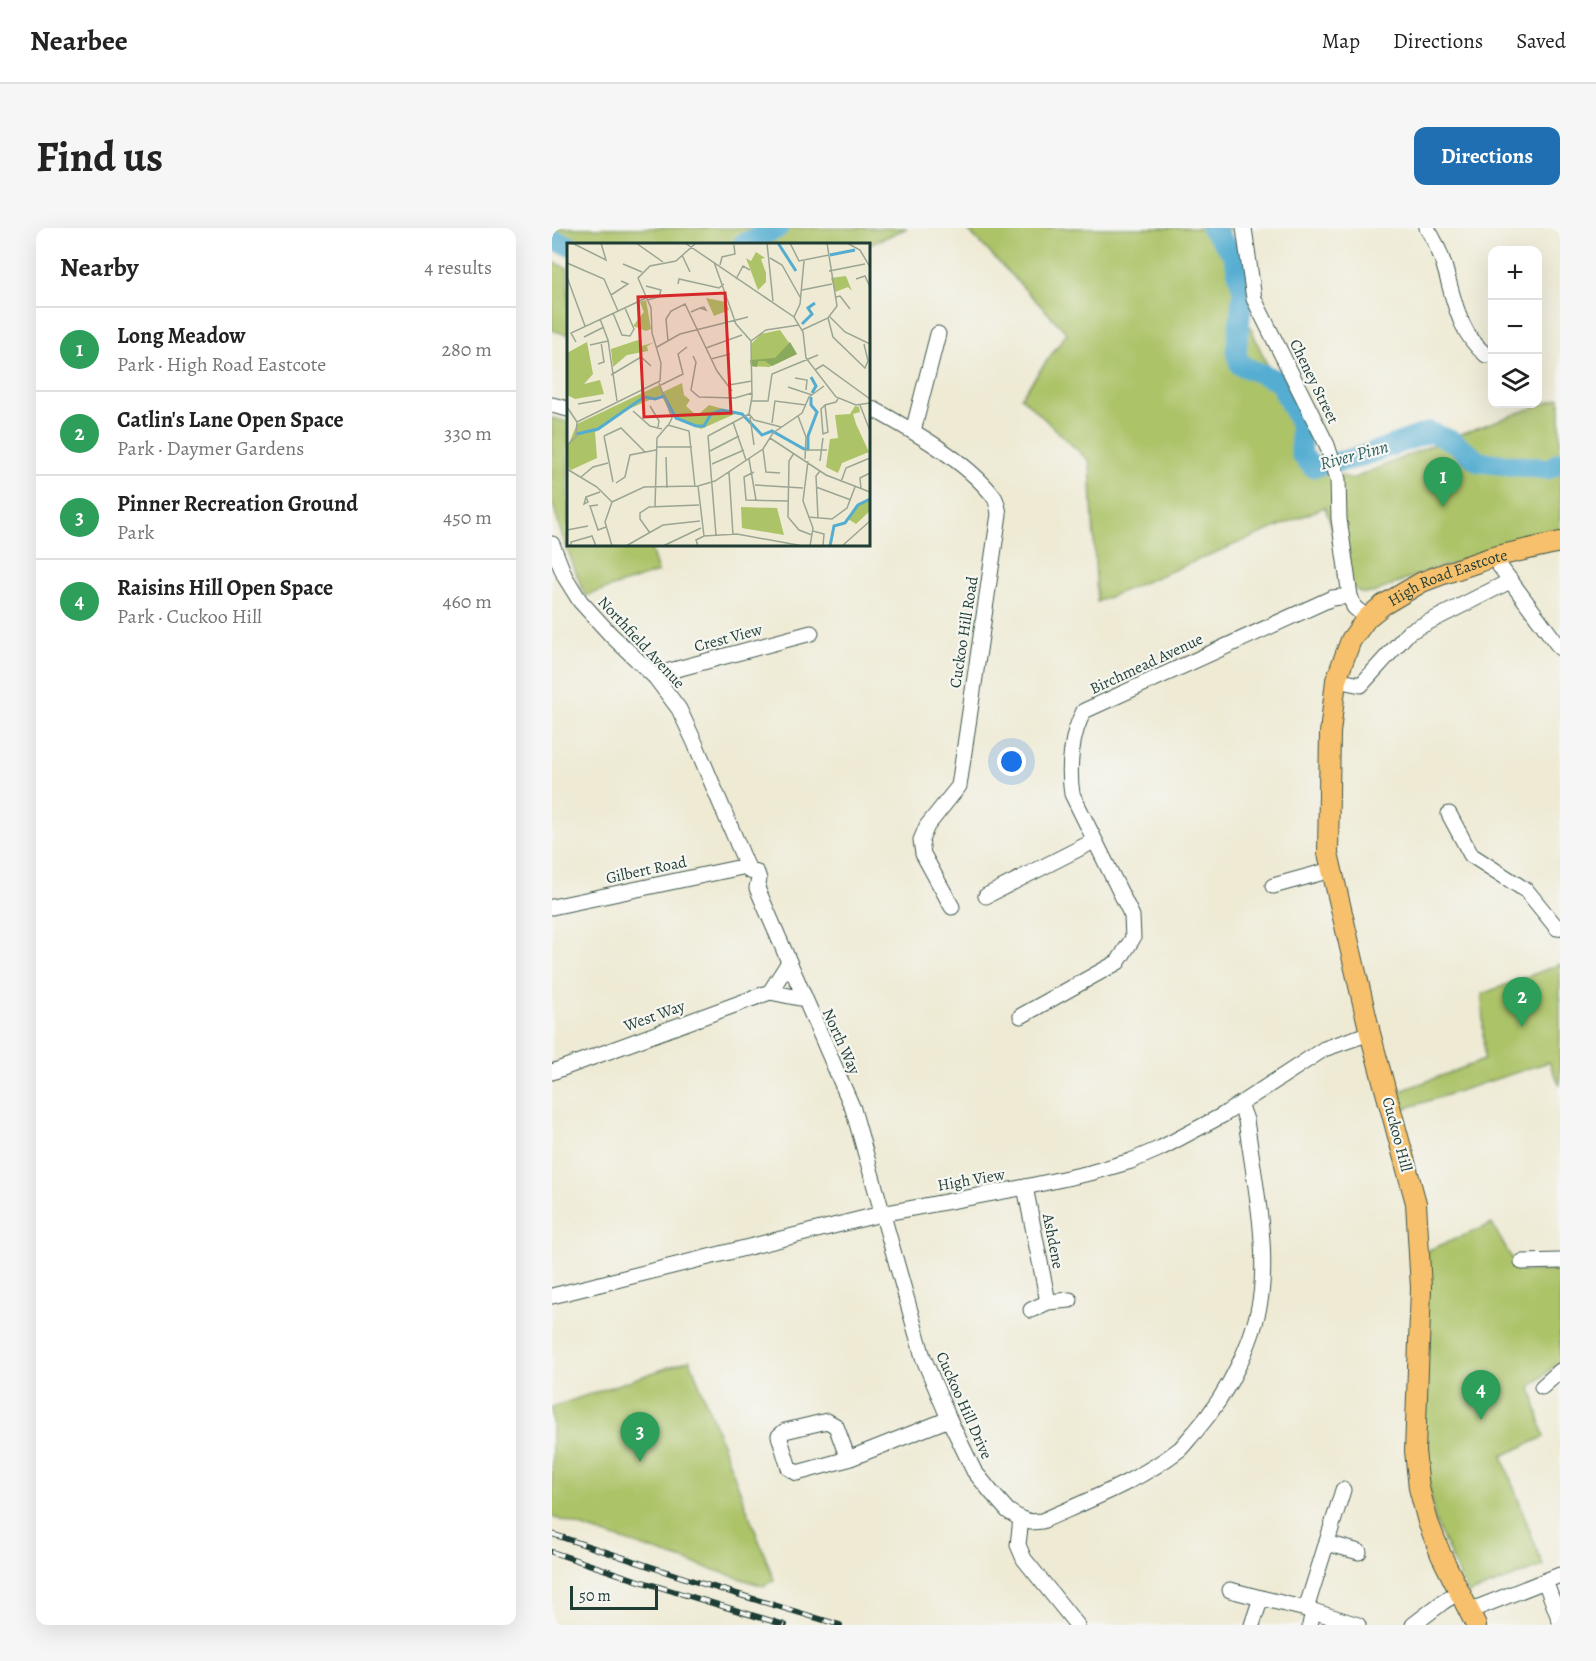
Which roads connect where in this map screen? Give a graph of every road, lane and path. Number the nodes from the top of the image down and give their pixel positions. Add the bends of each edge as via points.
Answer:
1 (1244, 228) edge
2 (1427, 228) edge
3 (938, 334) dead end
4 (1486, 356) dead end
5 (552, 405) edge
6 (567, 409) edge
7 (870, 409) edge
8 (913, 431) junction
9 (1560, 542) edge
10 (553, 550) edge
11 (1493, 557) junction
12 (1510, 581) junction
13 (1350, 596) junction
14 (1367, 618) junction
15 (811, 633) dead end
16 (1351, 640) joint
17 (1560, 648) edge
18 (655, 677) junction
19 (1336, 680) junction
20 (1449, 814) dead end
21 (1094, 841) junction
22 (748, 868) junction
23 (1331, 870) junction
24 (1273, 886) dead end
25 (986, 896) dead end
26 (552, 907) edge
27 (952, 908) dead end
28 (1560, 927) edge
29 (789, 962) junction
30 (770, 992) junction
31 (804, 999) junction
32 (1021, 1016) dead end
33 (1370, 1033) junction
34 (552, 1072) edge
35 (1240, 1104) junction
36 (1025, 1188) junction
37 (881, 1214) junction
38 (1560, 1261) edge
39 (1522, 1262) dead end
40 (552, 1296) edge
41 (1070, 1300) dead end
42 (1048, 1302) junction
43 (1031, 1310) dead end
44 (1560, 1371) edge
45 (1542, 1387) dead end
46 (949, 1419) junction
47 (848, 1459) junction
48 (1343, 1490) dead end
49 (1021, 1519) junction
50 (1327, 1543) junction
51 (1359, 1552) dead end
52 (1560, 1575) edge
53 (1545, 1581) junction
54 (1230, 1590) dead end
55 (1459, 1592) junction
56 (1261, 1598) junction
57 (1310, 1615) edge
58 (1472, 1618) edge
59 (1560, 1621) edge
60 (1077, 1625) edge
61 (1252, 1625) edge
62 (1358, 1625) edge
63 (1413, 1625) edge

1 - 13 street, Cheney Street via 1254,299 1327,445 1338,479 1339,519
2 - 4 street via 1442,260 1460,322 1474,346
3 - 8 street
5 - 6 street
7 - 8 street, Cuckoo Hill Road
8 - 27 street, Cuckoo Hill Road via 966,469 995,498 999,514 958,786 921,840 923,854
9 - 11 main road, High Road Eastcote
10 - 18 street, Northfield Avenue via 579,601
11 - 12 street
11 - 14 main road, High Road Eastcote via 1422,582
12 - 17 street
12 - 19 street via 1409,632 1360,686
13 - 14 street, Cheney Street via 1354,607
13 - 21 street, Birchmead Avenue via 1332,598 1084,711 1077,725 1070,779 1072,794
14 - 16 main road, High Road Eastcote
15 - 18 street, Crest View
16 - 19 main road, Cuckoo Hill
18 - 22 street, Northfield Avenue via 687,724
19 - 23 main road, Cuckoo Hill via 1330,733
20 - 28 street via 1471,855 1527,891
21 - 25 street
21 - 32 street, Birchmead Avenue via 1132,916 1133,938 1118,962
22 - 26 street, Gilbert Road
22 - 29 street, North Way via 750,884 757,888
23 - 24 street
23 - 33 main road, Cuckoo Hill
29 - 30 street
29 - 31 street, North Way
30 - 31 street
30 - 34 street, West Way
31 - 37 street, North Way via 853,1109
33 - 35 street, High View via 1324,1049
33 - 55 main road, Cuckoo Hill via 1416,1203 1421,1288 1415,1451 1419,1488 1428,1522
35 - 36 street, High View via 1195,1131 1131,1161
35 - 49 street via 1246,1120 1263,1251 1262,1286 1243,1356 1206,1418 1181,1448 1121,1486 1042,1521
36 - 37 street, High View
36 - 42 street, Ashdene
37 - 40 street, High View
37 - 46 street, Cuckoo Hill Drive via 922,1357
38 - 39 street
41 - 42 street
42 - 43 street
44 - 45 street
46 - 47 street
46 - 49 street, Cuckoo Hill Drive via 974,1471 1008,1511
47 - 47 street via 836,1426 827,1420 779,1436 789,1468 797,1473
48 - 50 street
49 - 60 street via 1018,1545 1024,1559
50 - 51 street
50 - 57 street
52 - 53 street
53 - 58 street
53 - 59 street
54 - 56 street
55 - 58 main road, Cuckoo Hill
55 - 63 street
56 - 57 street
56 - 61 street
57 - 62 street

